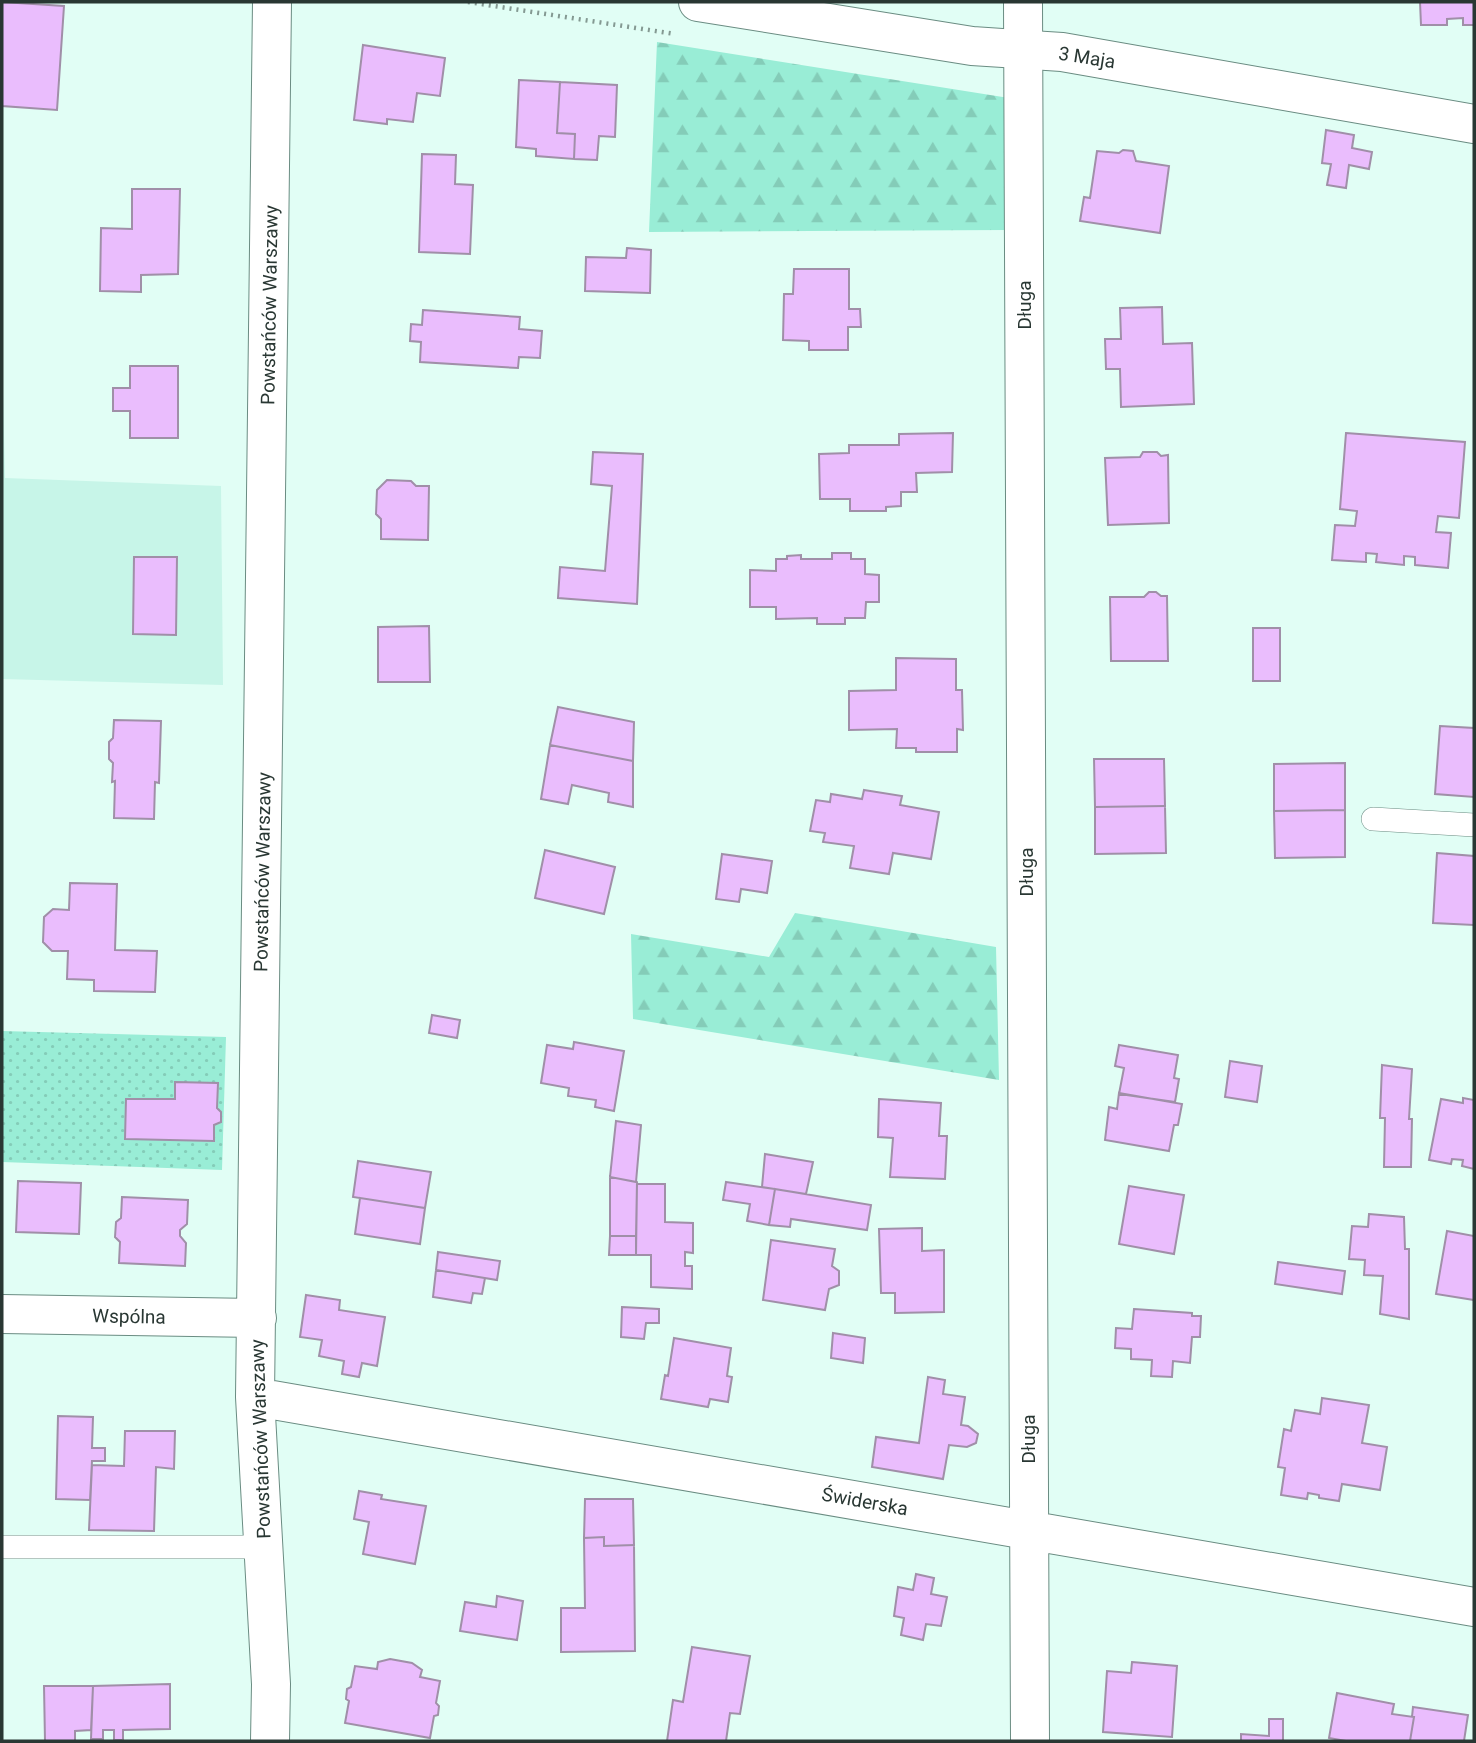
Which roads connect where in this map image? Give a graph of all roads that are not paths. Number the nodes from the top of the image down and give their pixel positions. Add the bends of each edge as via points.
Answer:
1 (272, 2) edge
2 (698, 2) edge
3 (1023, 2) edge
4 (1023, 50) junction
5 (1474, 124) edge
6 (1373, 819) dead end
7 (1474, 825) edge
8 (2, 1314) edge
9 (257, 1318) junction
10 (255, 1397) junction
11 (1029, 1529) junction
12 (2, 1547) edge
13 (263, 1547) junction
14 (1474, 1607) edge
15 (271, 1741) edge
16 (1030, 1741) edge

1 - 9 street, Powstańców Warszawy
2 - 4 street, 3 Maja
3 - 4 street, Długa
4 - 5 street, 3 Maja via 1062,52
4 - 11 street, Długa
6 - 7 lane
8 - 9 street, Wspólna
9 - 10 street, Powstańców Warszawy
10 - 11 street, Świderska
10 - 13 street, Powstańców Warszawy
11 - 14 street, Świderska
11 - 16 street, Długa
12 - 13 lane
13 - 15 street, Powstańców Warszawy

